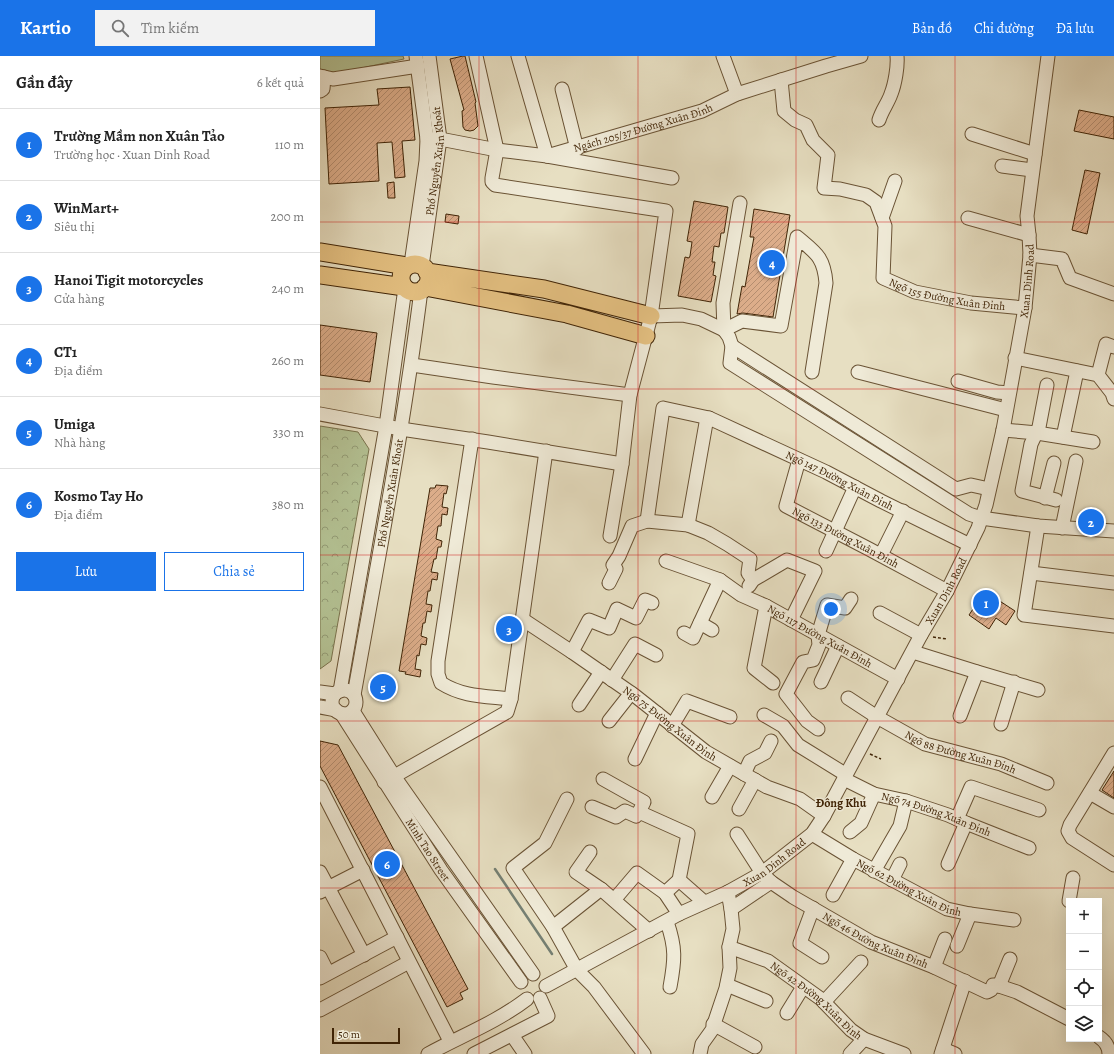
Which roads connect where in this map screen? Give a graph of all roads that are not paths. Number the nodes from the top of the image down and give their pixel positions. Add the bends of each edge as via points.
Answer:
1 (429, 56) edge
2 (476, 56) edge
3 (518, 56) edge
4 (723, 56) edge
5 (861, 56) edge
6 (898, 56) edge
7 (1048, 56) edge
8 (417, 61) edge
9 (322, 77) edge
10 (780, 80) junction
11 (562, 89) dead end
12 (320, 91) edge
13 (737, 94) junction
14 (879, 120) dead end
15 (972, 134) dead end
16 (434, 139) junction
17 (577, 148) junction
18 (497, 150) junction
19 (1035, 154) junction
20 (547, 156) junction
21 (1002, 166) dead end
22 (1032, 170) junction
23 (672, 178) dead end
24 (895, 181) dead end
25 (740, 203) dead end
26 (882, 218) junction
27 (968, 218) dead end
28 (1029, 235) junction
29 (320, 252) edge
30 (1030, 255) junction
31 (320, 275) edge
32 (415, 278) junction
33 (1114, 294) edge
34 (1025, 308) junction
35 (651, 316) junction
36 (724, 330) junction
37 (646, 336) junction
38 (732, 346) junction
39 (1114, 347) edge
40 (1015, 358) junction
41 (412, 365) junction
42 (1077, 371) junction
43 (812, 372) dead end
44 (858, 372) dead end
45 (1098, 375) junction
46 (958, 381) dead end
47 (1047, 385) dead end
48 (1009, 393) junction
49 (630, 396) junction
50 (1114, 399) edge
51 (1006, 410) junction
52 (320, 414) edge
53 (709, 418) junction
54 (386, 426) junction
55 (401, 430) junction
56 (1003, 430) junction
57 (1037, 433) junction
58 (1063, 437) junction
59 (472, 439) junction
60 (1093, 442) dead end
61 (546, 451) junction
62 (799, 460) junction
63 (1076, 461) dead end
64 (1054, 463) dead end
65 (622, 464) junction
66 (855, 487) junction
67 (989, 489) junction
68 (903, 511) junction
69 (613, 518) junction
70 (981, 518) junction
71 (647, 521) junction
72 (688, 525) junction
73 (632, 526) junction
74 (1038, 526) junction
75 (1062, 528) junction
76 (834, 531) junction
77 (1114, 531) edge
78 (610, 536) dead end
79 (970, 545) junction
80 (826, 551) dead end
81 (881, 555) junction
82 (666, 561) dead end
83 (1031, 573) junction
84 (720, 580) junction
85 (753, 580) junction
86 (609, 583) dead end
87 (1114, 583) edge
88 (947, 591) junction
89 (741, 595) junction
90 (851, 598) dead end
91 (652, 603) dead end
92 (766, 606) junction
93 (880, 613) dead end
94 (522, 619) junction
95 (791, 620) junction
96 (700, 623) junction
97 (1114, 626) edge
98 (712, 630) dead end
99 (684, 633) dead end
100 (818, 635) junction
101 (921, 635) junction
102 (838, 646) junction
103 (572, 652) junction
104 (913, 652) junction
105 (656, 655) dead end
106 (976, 672) junction
107 (606, 676) junction
108 (898, 679) junction
109 (821, 682) dead end
110 (1014, 682) junction
111 (773, 683) dead end
112 (1038, 690) dead end
113 (320, 692) edge
114 (338, 692) junction
115 (631, 693) junction
116 (354, 695) junction
117 (848, 698) dead end
118 (511, 699) junction
119 (579, 705) dead end
120 (320, 707) edge
121 (343, 711) junction
122 (656, 713) junction
123 (764, 715) dead end
124 (730, 716) dead end
125 (960, 716) dead end
126 (877, 717) junction
127 (609, 721) dead end
128 (1001, 724) dead end
129 (672, 726) junction
130 (818, 729) dead end
131 (771, 741) dead end
132 (1114, 753) edge
133 (635, 759) dead end
134 (730, 766) junction
135 (750, 777) junction
136 (844, 777) junction
137 (389, 779) junction
138 (603, 779) dead end
139 (1047, 783) dead end
140 (320, 787) edge
141 (1090, 793) junction
142 (874, 794) junction
143 (712, 797) dead end
144 (567, 799) dead end
145 (906, 801) junction
146 (323, 802) edge
147 (1114, 807) edge
148 (592, 808) dead end
149 (739, 808) dead end
150 (1039, 810) dead end
151 (639, 812) junction
152 (824, 816) junction
153 (962, 821) junction
154 (850, 832) dead end
155 (737, 834) dead end
156 (812, 834) junction
157 (1029, 848) dead end
158 (590, 852) dead end
159 (853, 859) junction
160 (900, 864) dead end
161 (948, 864) dead end
162 (1114, 865) edge
163 (363, 870) junction
164 (874, 870) junction
165 (320, 872) edge
166 (766, 878) junction
167 (1073, 878) dead end
168 (679, 880) junction
169 (892, 880) junction
170 (601, 889) junction
171 (324, 890) edge
172 (728, 892) junction
173 (665, 893) junction
174 (833, 895) dead end
175 (1070, 898) edge
176 (614, 900) junction
177 (704, 902) junction
178 (813, 908) junction
179 (731, 909) junction
180 (679, 914) junction
181 (970, 914) junction
182 (1014, 920) dead end
183 (667, 922) junction
184 (553, 927) junction
185 (649, 931) junction
186 (397, 937) junction
187 (945, 939) dead end
188 (958, 946) dead end
189 (729, 947) junction
190 (364, 955) junction
191 (320, 957) edge
192 (822, 957) dead end
193 (1010, 959) dead end
194 (409, 962) junction
195 (861, 962) dead end
196 (934, 967) junction
197 (577, 970) junction
198 (533, 974) junction
199 (324, 976) edge
200 (965, 981) junction
201 (521, 982) junction
202 (726, 984) junction
203 (996, 985) junction
204 (546, 986) junction
205 (670, 987) dead end
206 (803, 987) junction
207 (533, 999) junction
208 (766, 1001) dead end
209 (824, 1002) junction
210 (320, 1010) edge
211 (787, 1013) dead end
212 (1066, 1017) edge
213 (713, 1024) junction
214 (512, 1035) junction
215 (1102, 1038) edge
216 (864, 1039) junction
217 (450, 1041) junction
218 (755, 1047) dead end
219 (946, 1052) edge
220 (428, 1054) edge
221 (474, 1054) edge
222 (525, 1054) edge
223 (644, 1054) edge
224 (700, 1054) edge
225 (850, 1054) edge
226 (904, 1054) edge
227 (1109, 1054) edge

1 - 16 street, Phố Nguyễn Xuân Khoát
2 - 18 street
3 - 20 street
4 - 13 street
5 - 10 street, Ngách 205/37 Đường Xuân Đỉnh
6 - 14 street via 892,94
7 - 19 street, Xuan Dinh Road
8 - 9 street via 333,79
8 - 16 street, Phố Nguyễn Xuân Khoát
9 - 12 street via 323,89
10 - 13 street, Ngách 205/37 Đường Xuân Đỉnh
10 - 26 street, Ngõ 155 Đường Xuân Đỉnh via 784,111 806,125 813,140 828,155 824,188 866,195 876,202
11 - 17 street
13 - 17 street, Ngách 205/37 Đường Xuân Đỉnh via 702,111
15 - 19 street
16 - 18 street
16 - 32 street, Phố Nguyễn Xuân Khoát
17 - 20 street, Ngách 205/37 Đường Xuân Đỉnh
18 - 20 street
18 - 35 street via 492,178 495,185 666,211
19 - 22 street, Xuan Dinh Road
20 - 23 street
21 - 22 street
22 - 28 street, Xuan Dinh Road via 1027,216
24 - 26 street
25 - 36 street via 724,303
26 - 34 street, Ngõ 155 Đường Xuân Đỉnh via 885,226 883,278 915,292 971,303
27 - 28 street
28 - 30 street, Xuan Dinh Road
29 - 32 main road
30 - 33 street via 1062,259 1070,278
30 - 34 street, Xuan Dinh Road
31 - 32 main road
32 - 35 main road via 544,289
32 - 37 main road via 567,314
32 - 41 street, Phố Nguyễn Xuân Khoát
32 - 54 street
34 - 40 street, Xuan Dinh Road
35 - 36 street via 682,315 701,319
35 - 37 street
36 - 38 street
36 - 43 street via 742,321 781,326 798,238 819,255 825,270 826,282
37 - 49 street
38 - 67 street via 956,489 971,485
38 - 70 street via 730,362 949,502
39 - 45 street via 1106,344
40 - 42 street
40 - 48 street, Xuan Dinh Road
41 - 49 street
41 - 55 street, Phố Nguyễn Xuân Khoát
42 - 45 street
42 - 58 street
44 - 51 street
45 - 50 street
46 - 48 street
47 - 57 street
48 - 51 street, Xuan Dinh Road
49 - 65 street
51 - 56 street, Xuan Dinh Road
52 - 54 street
53 - 62 street, Ngõ 147 Đường Xuân Đỉnh
53 - 71 street, Ngõ 147 Đường Xuân Đỉnh via 663,408
53 - 72 street
54 - 55 street
54 - 114 street
55 - 59 street
55 - 116 street, Phố Nguyễn Xuân Khoát
56 - 57 street
56 - 67 street, Xuan Dinh Road
57 - 58 street
57 - 64 street via 1031,444 1022,491 1050,499
58 - 60 street
59 - 61 street
59 - 118 street via 438,674 441,683 462,693
61 - 65 street
61 - 94 street
62 - 66 street, Ngõ 147 Đường Xuân Đỉnh
62 - 76 street, Ngõ 133 Đường Xuân Đỉnh via 786,506
63 - 75 street
65 - 69 street
66 - 68 street, Ngõ 147 Đường Xuân Đỉnh
66 - 76 street
67 - 70 street, Xuan Dinh Road
68 - 79 street, Ngõ 147 Đường Xuân Đỉnh
68 - 81 street
69 - 73 street
69 - 78 street
70 - 74 street
70 - 79 street, Xuan Dinh Road
71 - 72 street
71 - 73 street
72 - 85 street via 728,544 750,560 748,573
73 - 86 street via 613,565 616,569
74 - 75 street
74 - 83 street
75 - 77 street
76 - 80 street
76 - 81 street, Ngõ 133 Đường Xuân Đỉnh
79 - 88 street, Xuan Dinh Road
81 - 88 street, Ngõ 133 Đường Xuân Đỉnh
82 - 84 street, Ngõ 117 Đường Xuân Đỉnh
83 - 87 street
83 - 97 street via 1024,615
84 - 89 street, Ngõ 117 Đường Xuân Đỉnh
84 - 96 street
85 - 89 street
85 - 95 street via 787,560 815,571
88 - 101 street, Xuan Dinh Road
89 - 92 street, Ngõ 117 Đường Xuân Đỉnh
90 - 100 street via 845,608 827,605
91 - 103 street via 645,600 636,618 617,609 610,628 588,620
92 - 95 street, Ngõ 117 Đường Xuân Đỉnh
92 - 111 street via 754,668
93 - 101 street
94 - 103 street, Ngõ 75 Đường Xuân Đỉnh
94 - 118 street
95 - 100 street, Ngõ 117 Đường Xuân Đỉnh
96 - 98 street
96 - 99 street via 693,638
100 - 102 street, Ngõ 117 Đường Xuân Đỉnh
100 - 130 street via 819,645 813,660 803,662 786,694 807,721
101 - 104 street, Xuan Dinh Road
102 - 108 street, Ngõ 117 Đường Xuân Đỉnh
102 - 109 street
103 - 107 street, Ngõ 75 Đường Xuân Đỉnh
104 - 106 street
104 - 108 street, Xuan Dinh Road
105 - 107 street via 635,644
106 - 110 street
106 - 125 street
107 - 115 street, Ngõ 75 Đường Xuân Đỉnh
107 - 119 street
108 - 126 street, Xuan Dinh Road
110 - 112 street
110 - 128 street
113 - 114 street
114 - 116 street via 347,690
114 - 121 street via 332,700 333,705
115 - 122 street, Ngõ 75 Đường Xuân Đỉnh
115 - 127 street
116 - 121 street via 356,704
117 - 126 street, Ngõ 88 Đường Xuân Đỉnh
118 - 137 street via 507,712
120 - 121 street
121 - 137 street, Minh Tao Street
122 - 129 street, Ngõ 75 Đường Xuân Đỉnh
122 - 133 street
123 - 136 street, Ngõ 74 Đường Xuân Đỉnh via 783,726 798,745
124 - 129 street via 687,701
126 - 136 street, Xuan Dinh Road
126 - 139 street, Ngõ 88 Đường Xuân Đỉnh via 925,744 1001,764
129 - 134 street, Ngõ 75 Đường Xuân Đỉnh via 706,752
131 - 135 street via 764,753 750,761
132 - 141 street
134 - 135 street, Ngõ 75 Đường Xuân Đỉnh
134 - 143 street
135 - 149 street
135 - 152 street, Ngõ 75 Đường Xuân Đỉnh via 767,787 800,799
136 - 142 street, Ngõ 74 Đường Xuân Đỉnh
136 - 152 street, Xuan Dinh Road
137 - 198 street, Minh Tao Street
137 - 201 street, Minh Tao Street via 441,870
138 - 151 street via 644,802
140 - 146 street
141 - 147 street
141 - 162 street via 1068,831 1072,838
142 - 145 street, Ngõ 74 Đường Xuân Đỉnh
142 - 154 street via 861,823
144 - 184 street via 545,843 513,868
145 - 153 street, Ngõ 74 Đường Xuân Đỉnh
145 - 164 street via 900,826
146 - 163 street
148 - 151 street via 616,817 625,811 636,816
150 - 153 street via 971,787
151 - 168 street via 688,834
152 - 156 street, Xuan Dinh Road
153 - 157 street, Ngõ 74 Đường Xuân Đỉnh
153 - 161 street
155 - 166 street
156 - 159 street, Ngõ 62 Đường Xuân Đỉnh
156 - 166 street, Xuan Dinh Road
158 - 170 street via 576,872
159 - 164 street, Ngõ 62 Đường Xuân Đỉnh
159 - 174 street
160 - 169 street
163 - 171 street
163 - 186 street
164 - 169 street, Ngõ 62 Đường Xuân Đỉnh
165 - 171 street
166 - 172 street, Xuan Dinh Road
166 - 178 street, Ngõ 46 Đường Xuân Đỉnh
166 - 179 street
167 - 175 street
168 - 173 street
168 - 177 street
169 - 181 street, Ngõ 62 Đường Xuân Đỉnh via 947,909
170 - 176 street
170 - 184 street
171 - 190 street
172 - 177 street, Xuan Dinh Road
172 - 179 street
173 - 176 street via 637,873
173 - 180 street
176 - 185 street
177 - 180 street, Xuan Dinh Road
178 - 192 street via 800,944
178 - 196 street, Ngõ 46 Đường Xuân Đỉnh via 870,942
179 - 189 street via 733,929
180 - 183 street, Xuan Dinh Road
181 - 182 street, Ngõ 62 Đường Xuân Đỉnh
181 - 188 street
183 - 185 street, Xuan Dinh Road
183 - 205 street via 673,939 675,963
184 - 197 street
185 - 197 street, Xuan Dinh Road
186 - 190 street
186 - 194 street
187 - 196 street
189 - 202 street via 730,968
189 - 206 street, Ngõ 42 Đường Xuân Đỉnh via 768,961
190 - 199 street
191 - 199 street
193 - 203 street
194 - 210 street
194 - 217 street
195 - 209 street
196 - 200 street, Ngõ 46 Đường Xuân Đỉnh
197 - 204 street, Xuan Dinh Road
197 - 223 street via 594,987
198 - 201 street
198 - 204 street via 543,979
200 - 203 street, Ngõ 46 Đường Xuân Đỉnh via 987,992
200 - 219 street
201 - 207 street via 522,995
202 - 208 street
202 - 213 street
203 - 212 street via 1017,992
204 - 207 street via 544,994
206 - 209 street, Ngõ 42 Đường Xuân Đỉnh
206 - 211 street
207 - 214 street via 548,1016
207 - 217 street
209 - 216 street, Ngõ 42 Đường Xuân Đỉnh via 851,1030
213 - 218 street
213 - 224 street via 712,1030 702,1044
214 - 221 street
214 - 222 street
215 - 227 street
216 - 225 street
216 - 226 street, Ngõ 42 Đường Xuân Đỉnh
217 - 220 street

